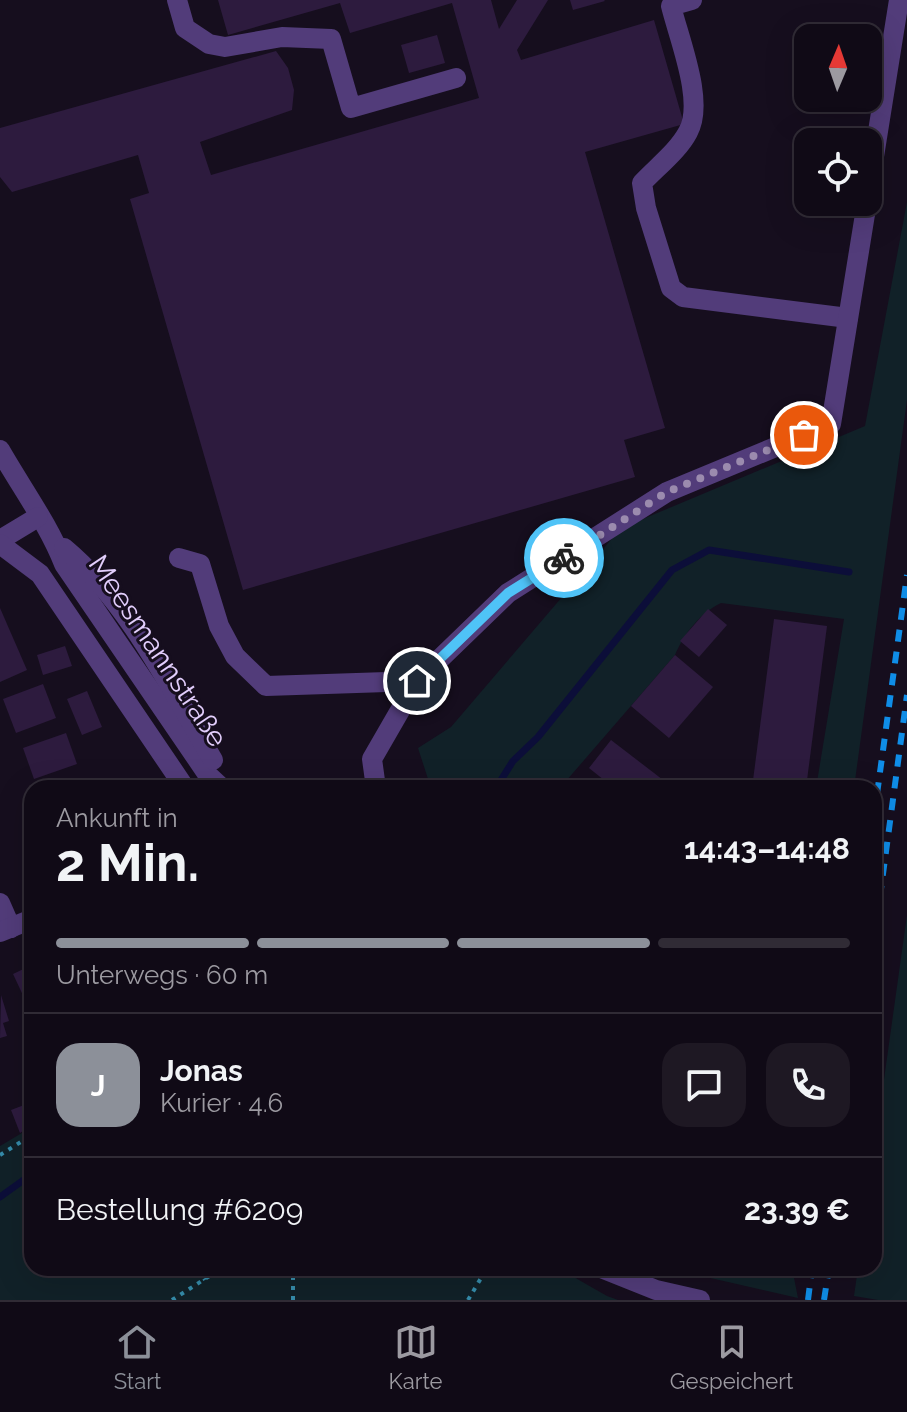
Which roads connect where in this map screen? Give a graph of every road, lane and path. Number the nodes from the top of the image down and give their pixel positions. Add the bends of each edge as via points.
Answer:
1 (177, 0) edge
2 (692, 0) edge
3 (899, 0) edge
4 (456, 78) dead end
5 (879, 128) edge
6 (865, 216) edge
7 (848, 318) junction
8 (0, 450) edge
9 (38, 517) junction
10 (0, 542) edge
11 (179, 558) dead end
12 (417, 681) junction
13 (180, 780) edge
14 (213, 780) edge
15 (375, 780) edge
16 (0, 903) edge
17 (6, 930) edge
18 (24, 1140) edge
19 (0, 1155) edge
20 (203, 1276) edge
21 (211, 1276) edge
22 (293, 1276) edge
23 (482, 1276) edge
24 (621, 1276) edge
25 (205, 1280) junction
26 (172, 1300) edge
27 (293, 1300) edge
28 (468, 1300) edge
29 (700, 1300) edge

1 - 4 street via 185,28 209,44 225,47 282,37 331,39 351,108
2 - 7 street via 671,6 694,119 687,136 642,183 671,288 683,297
3 - 5 street
6 - 7 street
7 - 12 street via 831,424 667,492 508,593
8 - 9 street, Meesmannstraße
9 - 10 street
9 - 14 street, Meesmannstraße via 64,564
10 - 13 street via 40,574
11 - 12 street via 200,564 219,626 235,656 266,686
12 - 15 street via 372,759
16 - 17 street
18 - 19 path
20 - 25 path
21 - 25 path
22 - 27 path
23 - 28 path
24 - 29 street
25 - 26 path

